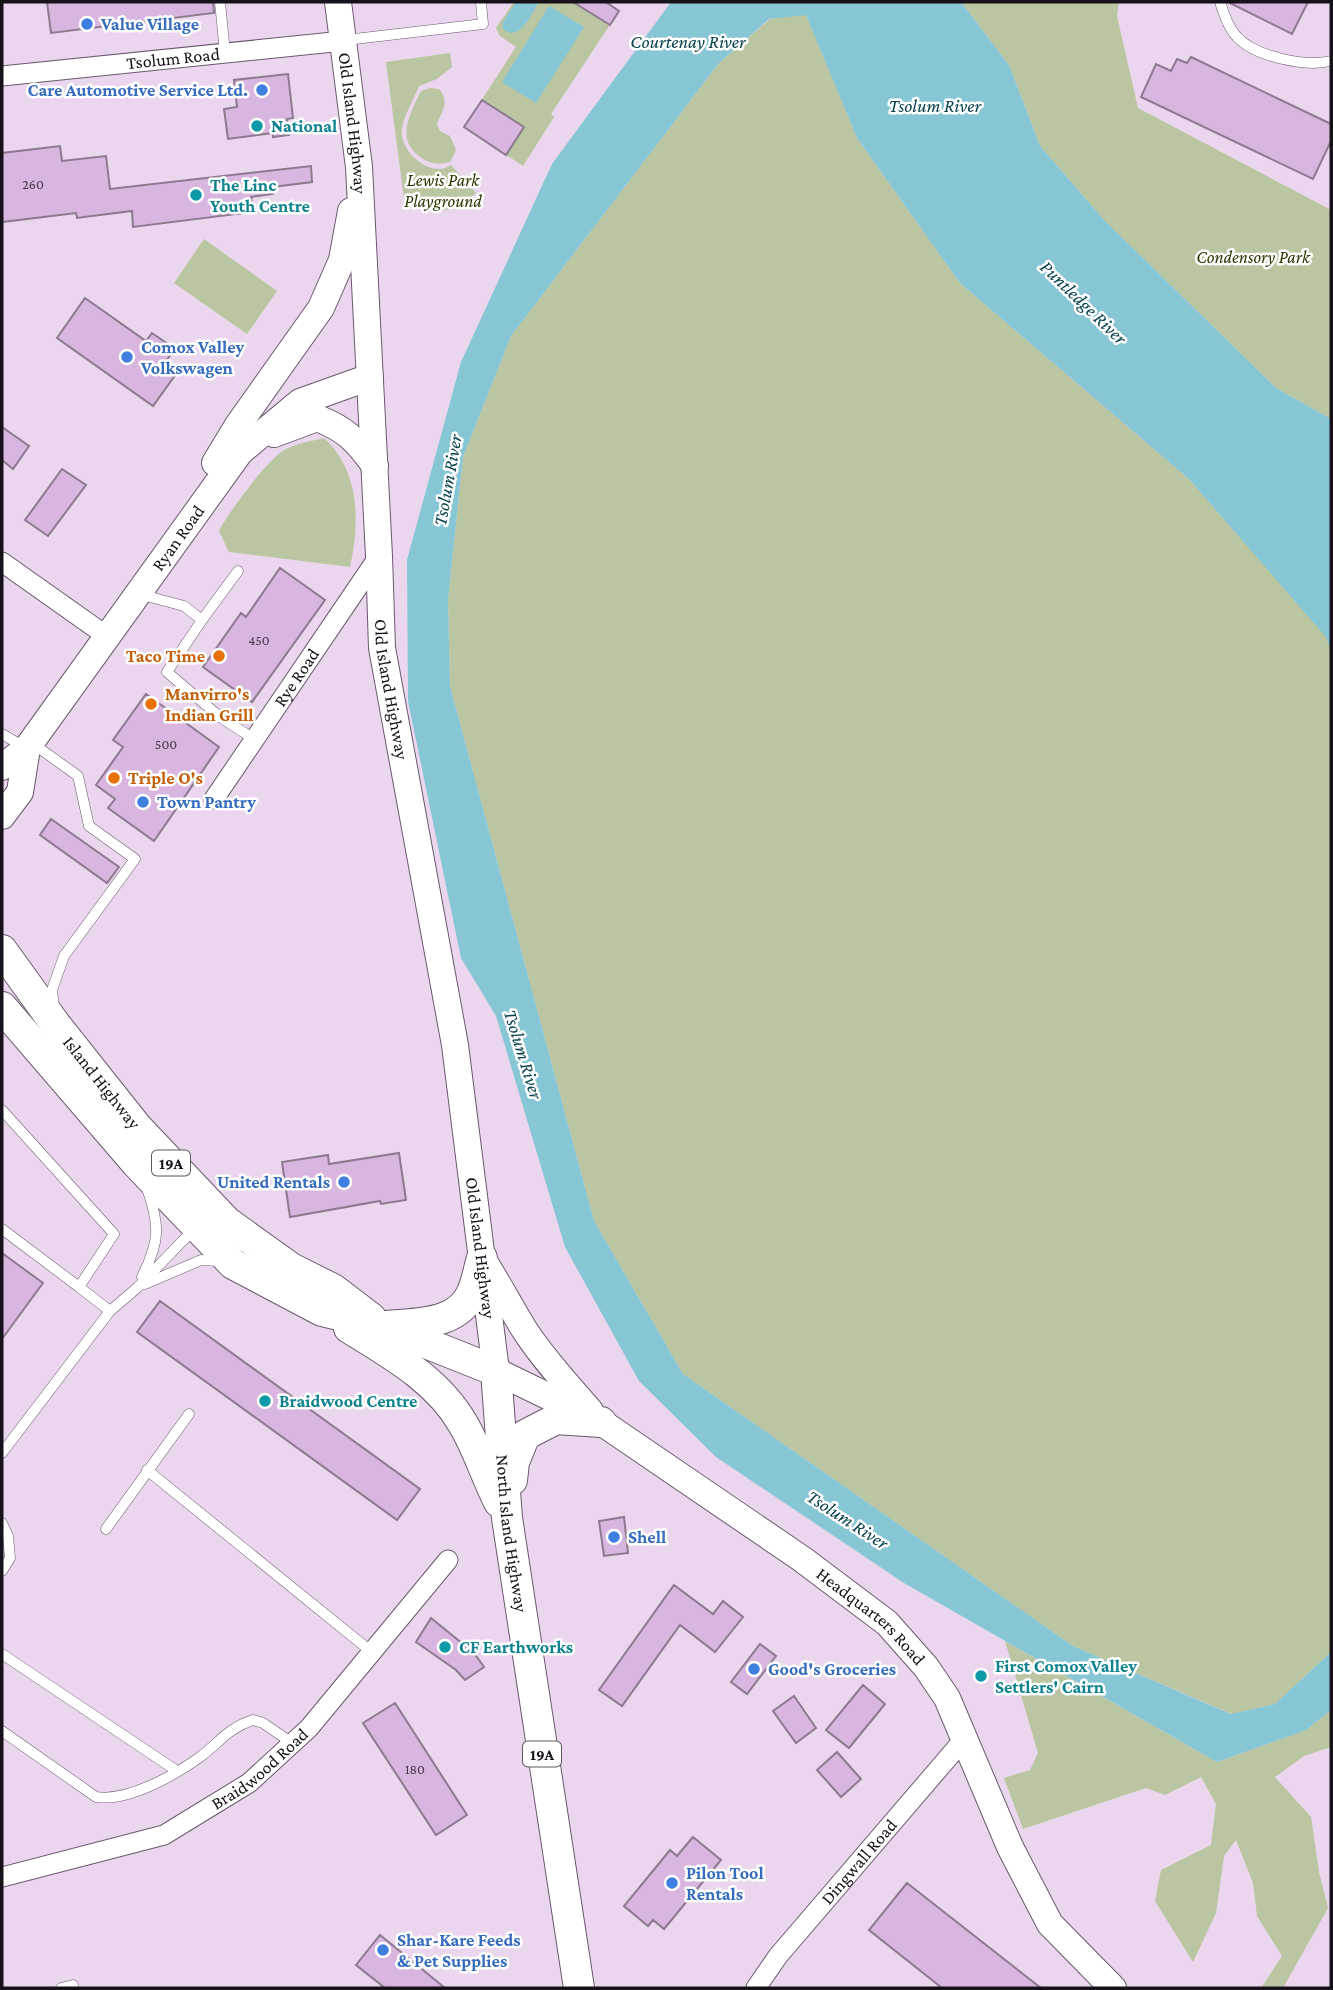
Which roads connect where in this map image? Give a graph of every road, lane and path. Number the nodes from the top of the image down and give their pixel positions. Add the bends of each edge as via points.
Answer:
1 (220, 2) edge
2 (338, 2) edge
3 (481, 2) edge
4 (1220, 2) edge
5 (344, 41) junction
6 (225, 53) junction
7 (1331, 61) edge
8 (2, 76) edge
9 (359, 167) junction
10 (370, 377) junction
11 (240, 452) junction
12 (375, 467) junction
13 (379, 555) junction
14 (2, 562) edge
15 (238, 571) dead end
16 (138, 594) junction
17 (202, 620) junction
18 (108, 637) junction
19 (2, 734) edge
20 (254, 739) junction
21 (29, 746) junction
22 (2, 767) edge
23 (214, 799) dead end
24 (2, 816) edge
25 (2, 950) edge
26 (2, 1007) edge
27 (57, 1025) junction
28 (2, 1110) edge
29 (137, 1164) junction
30 (227, 1222) junction
31 (196, 1227) junction
32 (2, 1229) edge
33 (482, 1258) junction
34 (233, 1264) junction
35 (79, 1287) junction
36 (138, 1287) junction
37 (110, 1311) junction
38 (322, 1311) junction
39 (383, 1326) junction
40 (496, 1371) junction
41 (189, 1413) dead end
42 (601, 1422) junction
43 (2, 1453) edge
44 (147, 1470) junction
45 (508, 1518) junction
46 (2, 1524) edge
47 (106, 1530) dead end
48 (448, 1560) dead end
49 (2, 1572) edge
50 (373, 1653) junction
51 (2, 1654) edge
52 (2, 1731) edge
53 (965, 1738) junction
54 (292, 1743) junction
55 (177, 1771) junction
56 (2, 1877) edge
57 (74, 1985) dead end
58 (61, 1988) edge
59 (579, 1988) edge
60 (756, 1988) edge
61 (1113, 1988) edge

1 - 6 lane
2 - 5 main road, Old Island Highway
3 - 5 lane via 483,24
4 - 7 lane via 1238,38 1268,56 1303,63
5 - 6 street, Tsolum Road
5 - 9 main road, Old Island Highway
6 - 8 street, Tsolum Road
9 - 10 main road, Old Island Highway
9 - 16 main road via 342,260 321,308 238,425
10 - 11 main road, Ryan Road via 300,402
10 - 12 main road, Old Island Highway
11 - 12 main road via 317,418 344,431
11 - 16 main road, Ryan Road
12 - 13 main road, Old Island Highway
13 - 20 street, Rye Road
13 - 33 main road, Old Island Highway via 382,648 455,1045
14 - 18 street
15 - 17 lane
16 - 17 lane via 184,607
16 - 18 main road, Ryan Road
17 - 20 lane via 167,671 220,717
18 - 21 main road, Ryan Road
19 - 21 lane
20 - 23 street, Rye Road
21 - 22 main road, Ryan Road
21 - 24 main road, Ryan Road via 20,792
21 - 27 lane via 78,776 89,826 135,859 64,956 52,990
25 - 27 main road, Island Highway / 19A
26 - 29 main road, Island Highway / 19A
27 - 30 main road, Island Highway / 19A via 137,1127
28 - 35 lane via 114,1234
29 - 31 main road, Island Highway / 19A
29 - 36 lane via 154,1210 157,1239
30 - 31 lane
30 - 39 main road, Island Highway / 19A
31 - 34 main road, Island Highway / 19A
31 - 36 lane
32 - 35 lane
33 - 39 main road via 472,1293 458,1311 441,1320
33 - 40 main road, Old Island Highway
33 - 42 main road via 528,1335
34 - 36 lane via 201,1260
34 - 38 main road, Island Highway / 19A
35 - 37 lane
36 - 37 lane
37 - 43 lane
38 - 39 main road, Island Highway / 19A
38 - 45 main road via 409,1366 447,1400 463,1422
39 - 40 main road, Island Highway / 19A
40 - 42 main road, Headquarters Road
40 - 45 main road, North Island Highway / 19A
41 - 44 lane
42 - 45 main road via 556,1419 525,1436 514,1462
42 - 53 main road, Headquarters Road via 887,1623 926,1667
44 - 47 lane
44 - 50 lane
45 - 59 main road, North Island Highway / 19A
46 - 49 lane via 10,1558
48 - 50 street, Braidwood Road
50 - 54 street, Braidwood Road
51 - 55 lane
52 - 55 lane via 96,1797 126,1796
53 - 60 street, Dingwall Road via 778,1956
53 - 61 main road, Headquarters Road via 1010,1847 1050,1924
54 - 55 lane via 253,1720 229,1730
54 - 56 street, Braidwood Road via 249,1783 164,1835
57 - 58 lane

